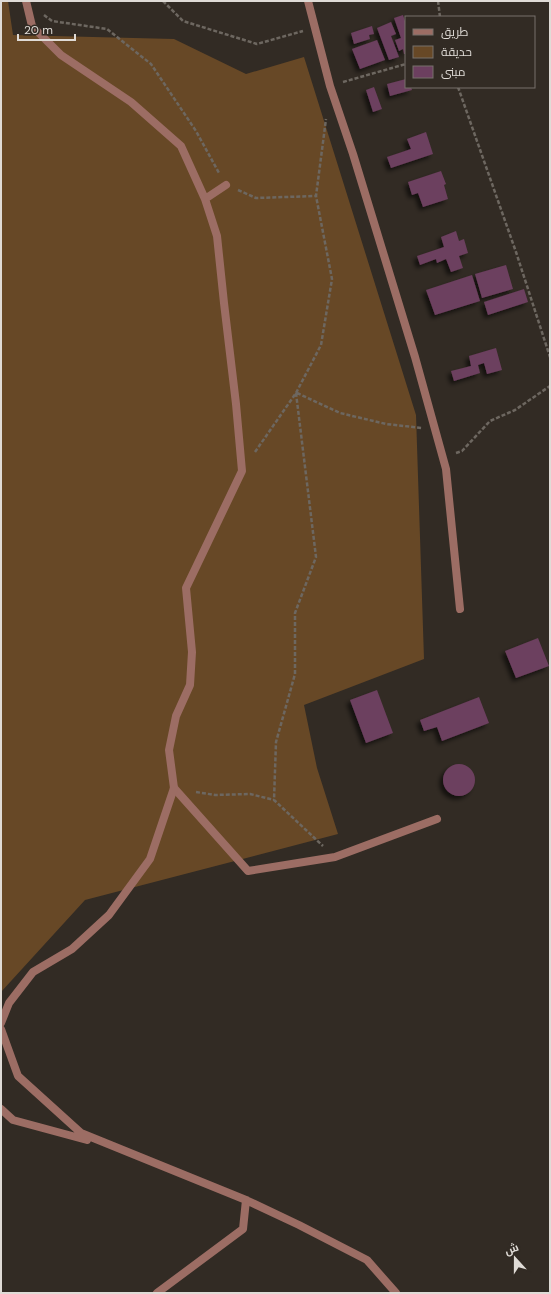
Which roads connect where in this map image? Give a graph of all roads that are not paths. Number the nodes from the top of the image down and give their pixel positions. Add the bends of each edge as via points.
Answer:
1 (308, 1) edge
2 (26, 2) edge
3 (226, 185) road end
4 (205, 199) junction
5 (460, 609) dead end
6 (174, 788) junction
7 (437, 819) dead end
8 (1, 1023) edge
9 (1, 1029) edge
10 (1, 1109) edge
11 (114, 1147) junction
12 (246, 1200) junction
13 (158, 1293) edge
14 (396, 1293) edge

1 - 5 street via 330,86 411,342 446,469
2 - 4 street via 32,26 61,55 131,102 181,146
3 - 4 street
4 - 6 street via 217,236 242,471 186,588 192,652 190,685 176,716 168,750
6 - 7 street via 248,871 335,857
6 - 8 street via 150,858 109,915 72,948 33,972 9,1003
9 - 11 street via 18,1076 81,1133
10 - 11 street via 12,1120
11 - 12 street
12 - 13 street via 243,1229
12 - 14 street via 367,1260

